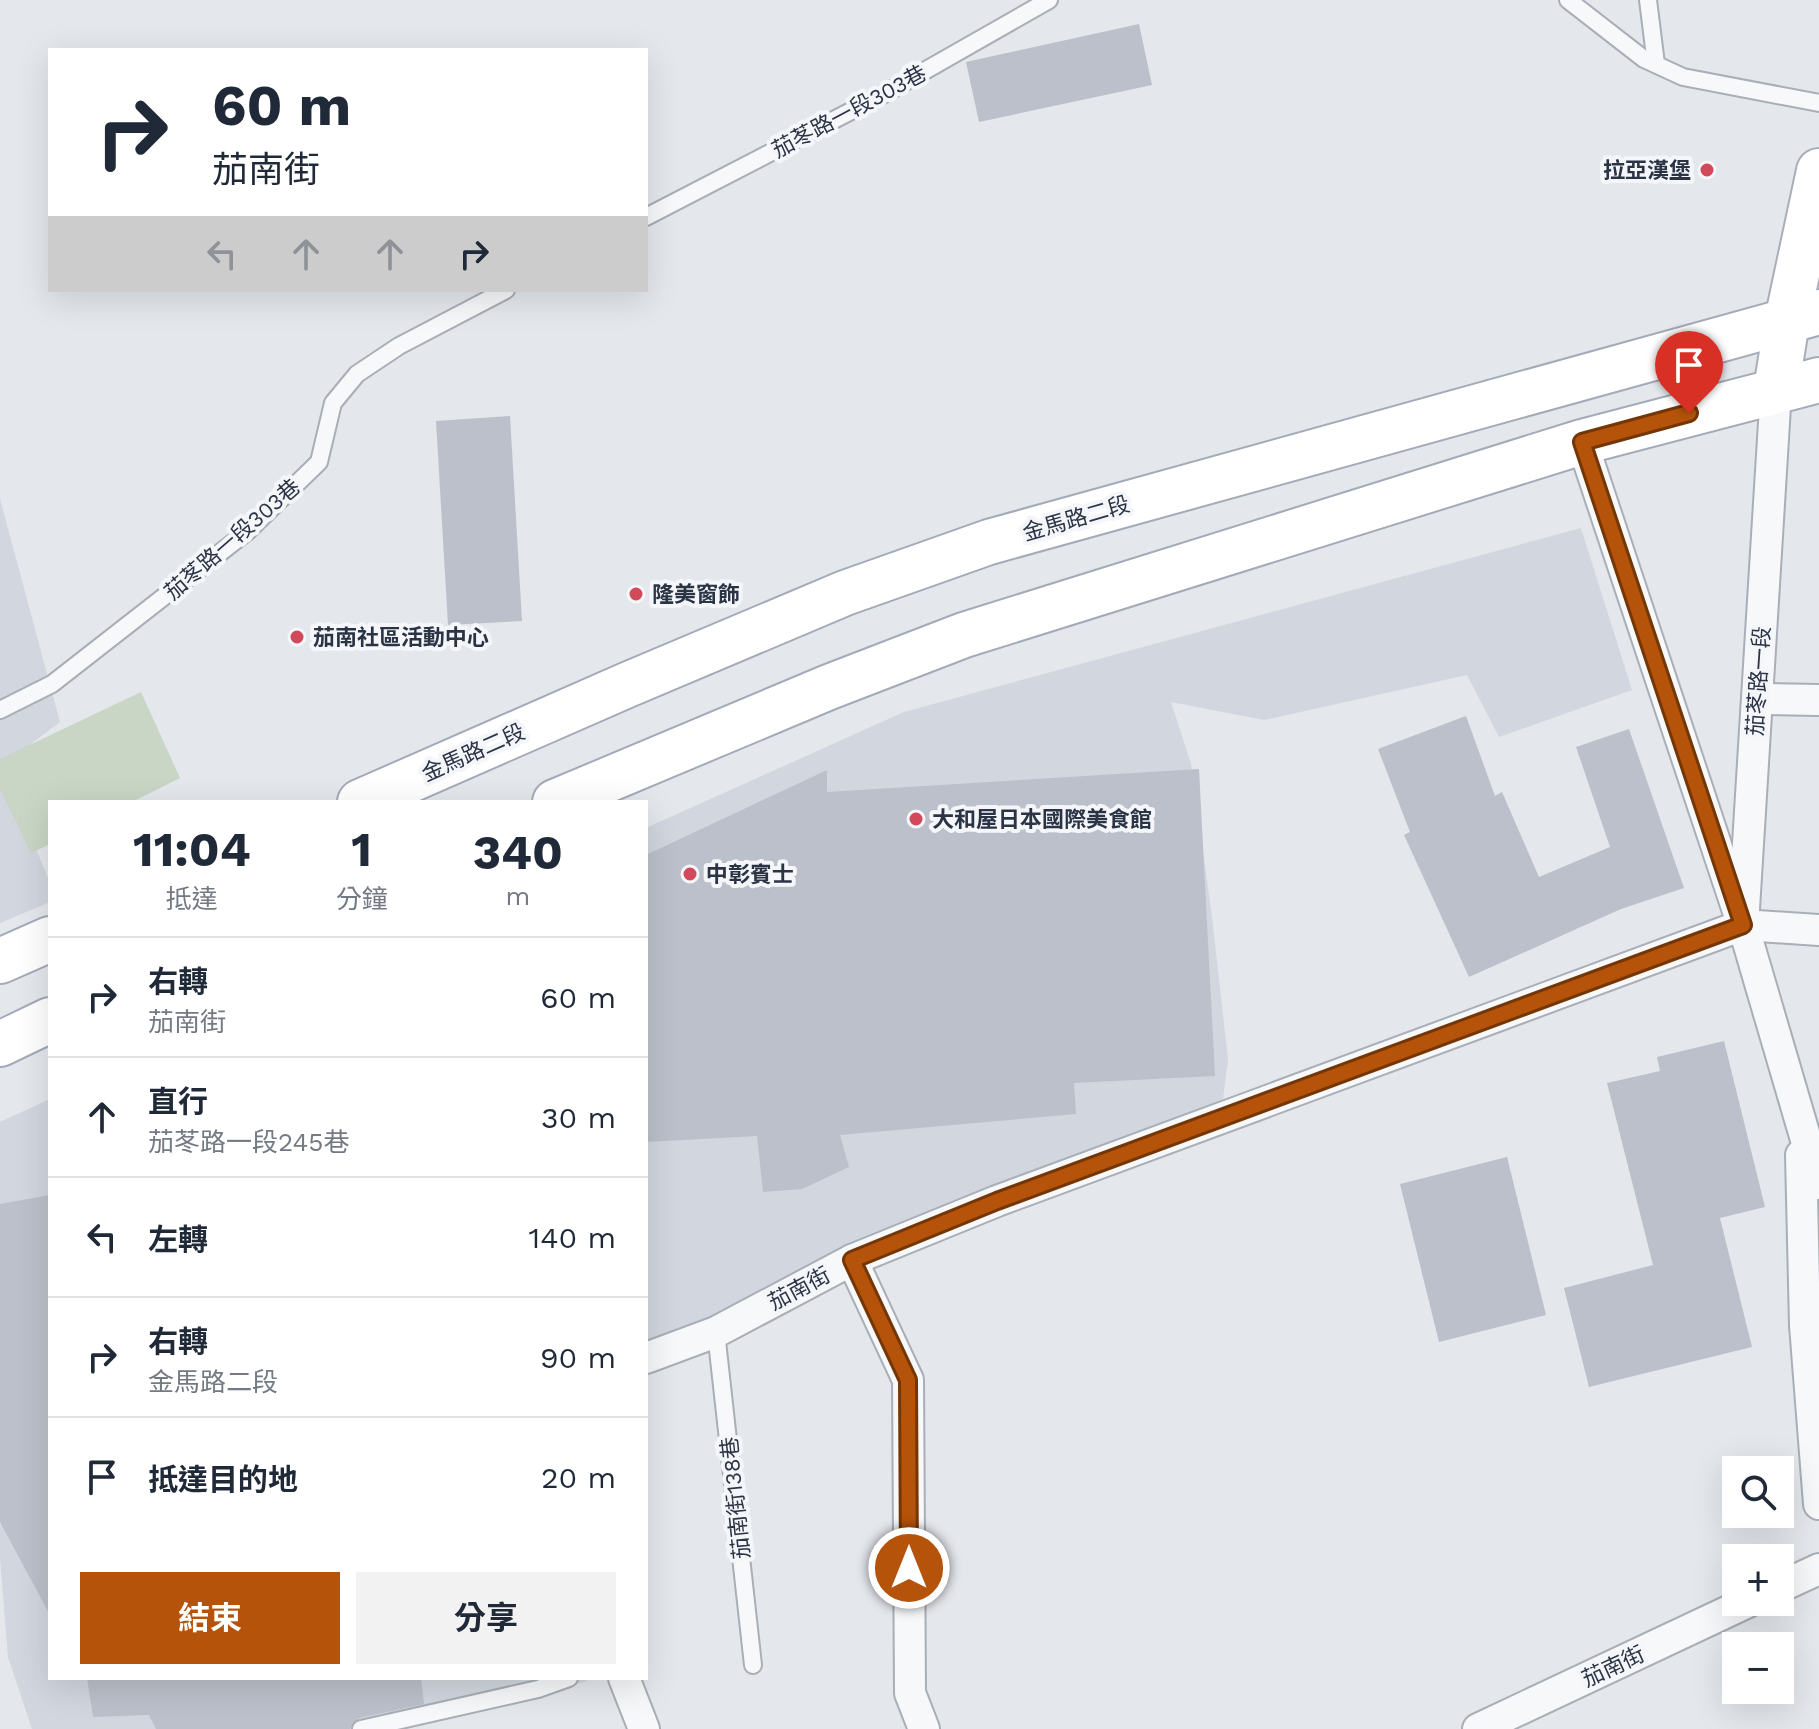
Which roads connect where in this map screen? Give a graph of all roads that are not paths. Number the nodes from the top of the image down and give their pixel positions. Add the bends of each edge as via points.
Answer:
1 (1049, 0) edge
2 (1568, 0) edge
3 (1648, 0) edge
4 (1656, 64) junction
5 (1819, 103) edge
6 (1819, 171) edge
7 (648, 216) edge
8 (502, 292) edge
9 (1803, 316) edge
10 (1819, 380) edge
11 (1776, 390) junction
12 (1582, 442) junction
13 (1757, 699) junction
14 (1819, 700) edge
15 (0, 710) edge
16 (365, 800) edge
17 (560, 800) edge
18 (1743, 925) junction
19 (1819, 930) edge
20 (48, 940) edge
21 (0, 961) edge
22 (48, 1021) edge
23 (0, 1044) edge
24 (1800, 1115) junction
25 (1819, 1184) edge
26 (852, 1260) junction
27 (1812, 1319) edge
28 (716, 1332) junction
29 (648, 1357) edge
30 (1819, 1504) edge
31 (1819, 1569) edge
32 (1794, 1581) edge
33 (1722, 1614) edge
34 (753, 1665) dead end
35 (563, 1680) edge
36 (625, 1680) edge
37 (361, 1729) edge
38 (644, 1729) edge
39 (924, 1729) edge
40 (1478, 1729) edge

1 - 7 lane, 茄苳路一段303巷 via 884,94
2 - 4 lane
3 - 4 lane
4 - 5 lane via 1683,77
6 - 9 main road, 茄苳路一段
8 - 15 lane, 茄苳路一段303巷 via 357,374 333,403 319,462 248,531 52,684
9 - 11 main road, 茄苳路一段
9 - 16 main road, 金馬路二段 via 989,542 845,593
10 - 11 main road
11 - 12 main road
11 - 13 street, 茄苳路一段
12 - 17 main road via 964,635
12 - 18 street
13 - 14 street
13 - 18 street, 茄苳路一段
18 - 19 street
18 - 24 street, 茄苳路一段
18 - 26 street, 茄南街 via 997,1201
20 - 21 main road
22 - 23 main road
24 - 25 street, 茄苳路一段
24 - 27 street
26 - 28 street, 茄南街
26 - 39 street via 908,1380 910,1693
27 - 30 street
28 - 29 street, 茄南街
28 - 34 lane, 茄南街138巷
31 - 32 street
33 - 40 street, 茄南街
35 - 37 lane
36 - 38 street

